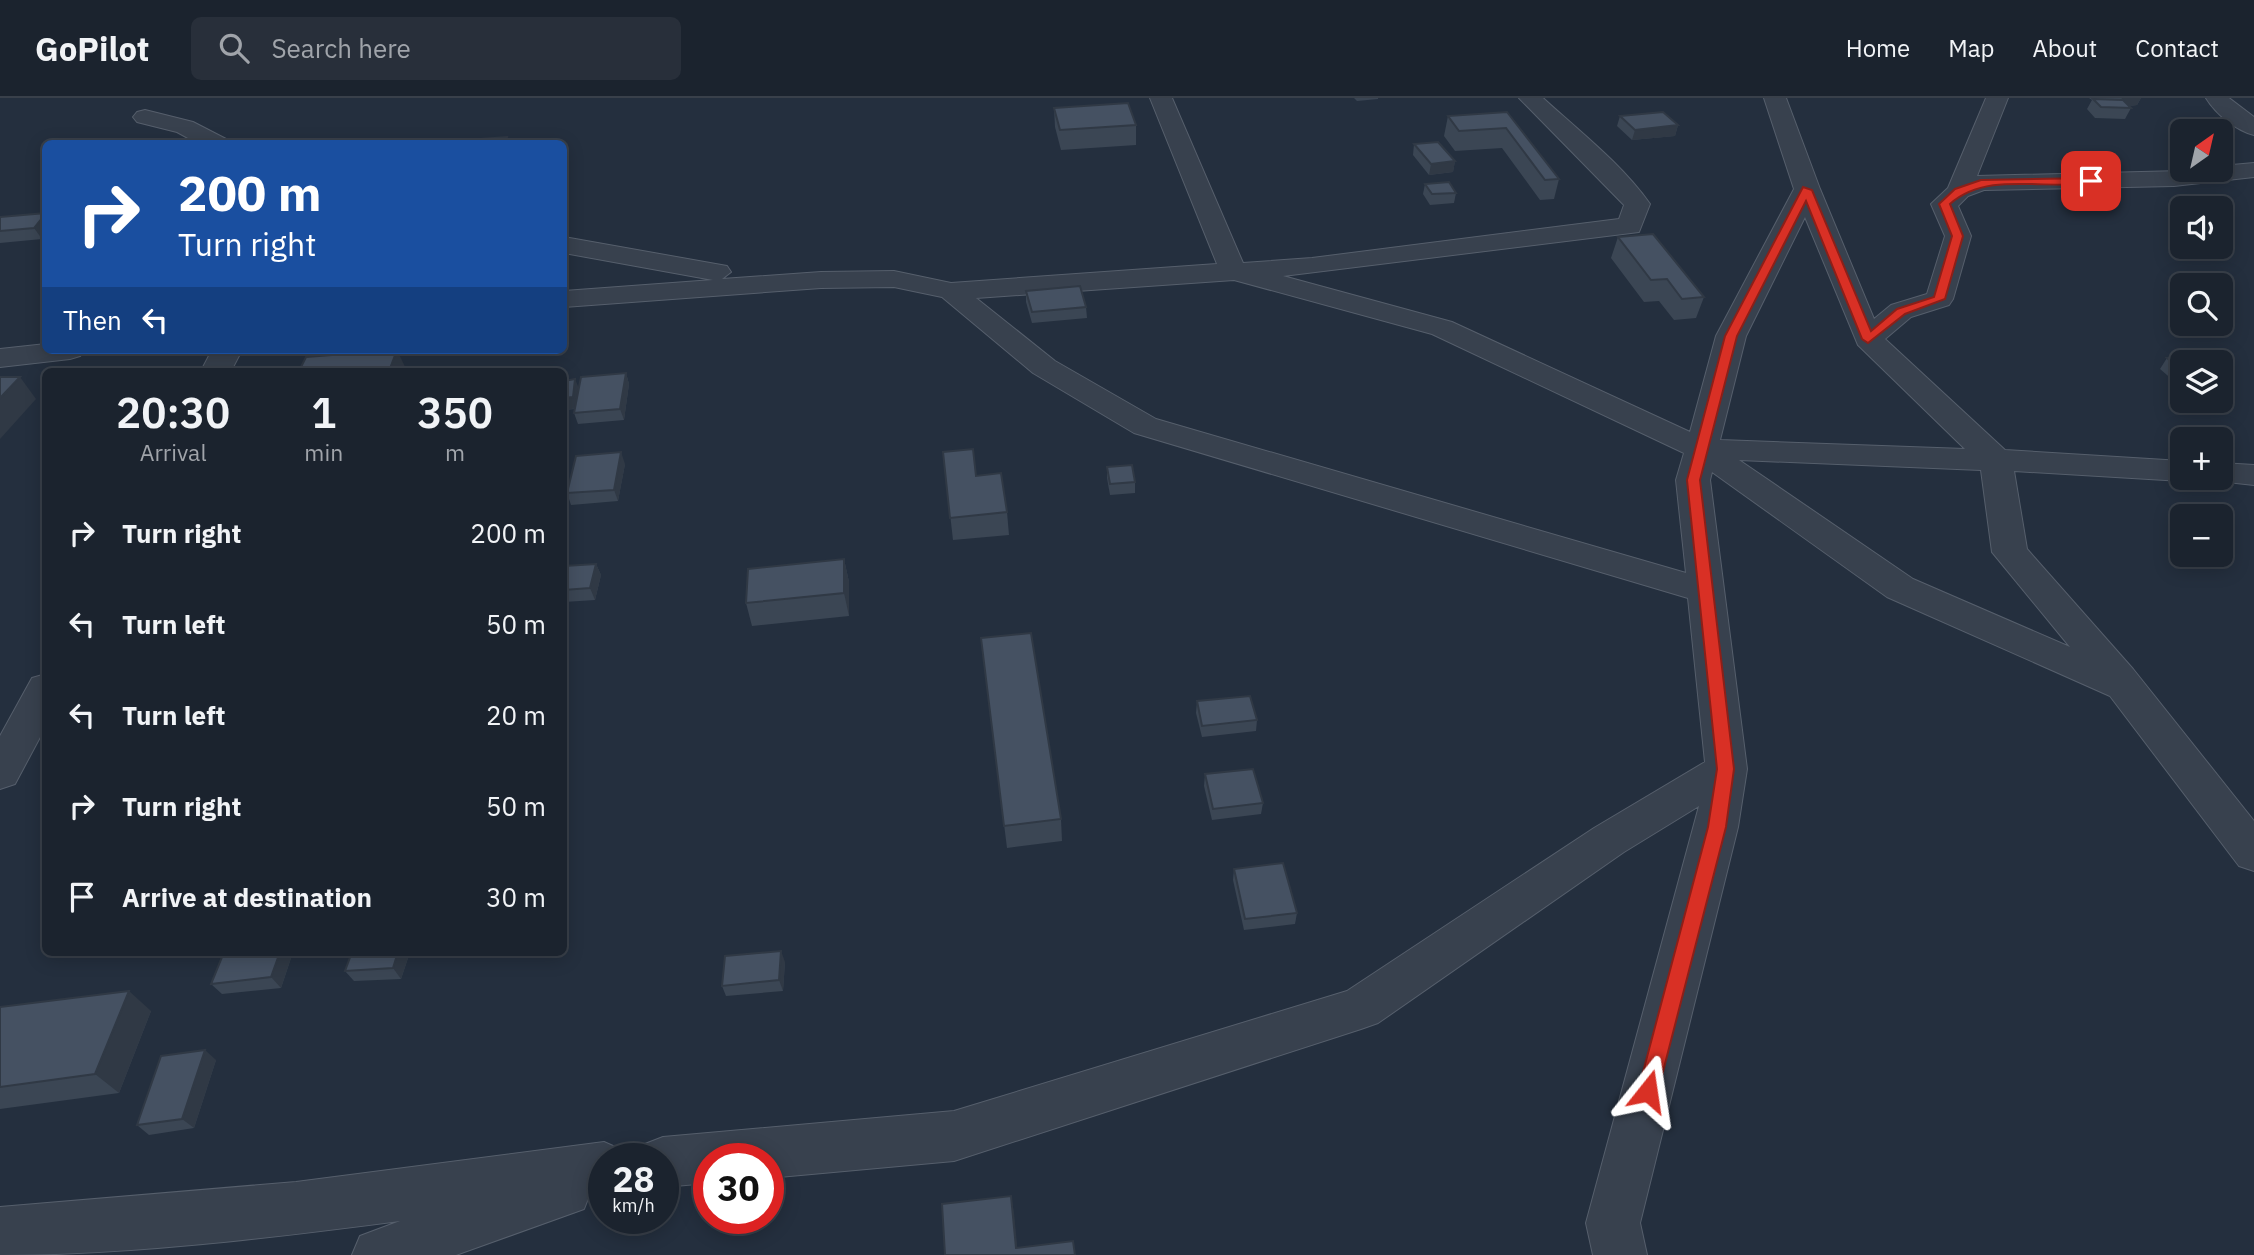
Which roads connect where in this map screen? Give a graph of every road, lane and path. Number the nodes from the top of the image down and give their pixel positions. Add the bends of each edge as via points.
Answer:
1 (1160, 98) edge
2 (1530, 98) edge
3 (1775, 98) edge
4 (1997, 98) edge
5 (2217, 98) edge
6 (145, 117) dead end
7 (2254, 128) edge
8 (210, 140) edge
9 (2254, 170) edge
10 (1807, 190) junction
11 (1959, 191) junction
12 (567, 247) edge
13 (1233, 271) junction
14 (821, 280) junction
15 (951, 291) junction
16 (567, 299) edge
17 (1868, 339) junction
18 (42, 353) edge
19 (0, 358) edge
20 (1701, 449) junction
21 (1996, 460) junction
22 (2170, 470) edge
23 (2233, 474) edge
24 (2254, 475) edge
25 (1706, 591) junction
26 (2124, 685) junction
27 (42, 695) edge
28 (1726, 769) junction
29 (0, 772) edge
30 (2254, 836) edge
31 (2254, 853) edge
32 (679, 1161) edge
33 (588, 1170) edge
34 (588, 1182) edge
35 (0, 1234) edge
36 (379, 1255) edge
37 (1620, 1255) edge

1 - 13 street
2 - 13 street via 1637,204 1629,226 1312,266
3 - 10 street
4 - 11 street
5 - 7 street
6 - 8 street via 185,127
9 - 11 street via 2174,179 1981,183
10 - 17 street
10 - 20 street via 1731,336
11 - 17 street via 1944,204 1958,236 1939,299 1901,311
12 - 14 street via 708,271
13 - 15 street
13 - 20 street via 1442,328
14 - 15 street via 894,279
14 - 16 street
15 - 25 street via 1044,367 1145,426
17 - 21 street
18 - 19 street
20 - 21 street
20 - 25 street via 1693,480
20 - 26 street via 1900,588
21 - 22 street
21 - 26 street via 2010,552
23 - 24 street
25 - 28 street
26 - 30 street
26 - 31 street
27 - 29 street
28 - 32 street via 1609,840 1361,1008 954,1136
28 - 37 street via 1717,827 1613,1223
33 - 35 street via 296,1208
34 - 36 street

